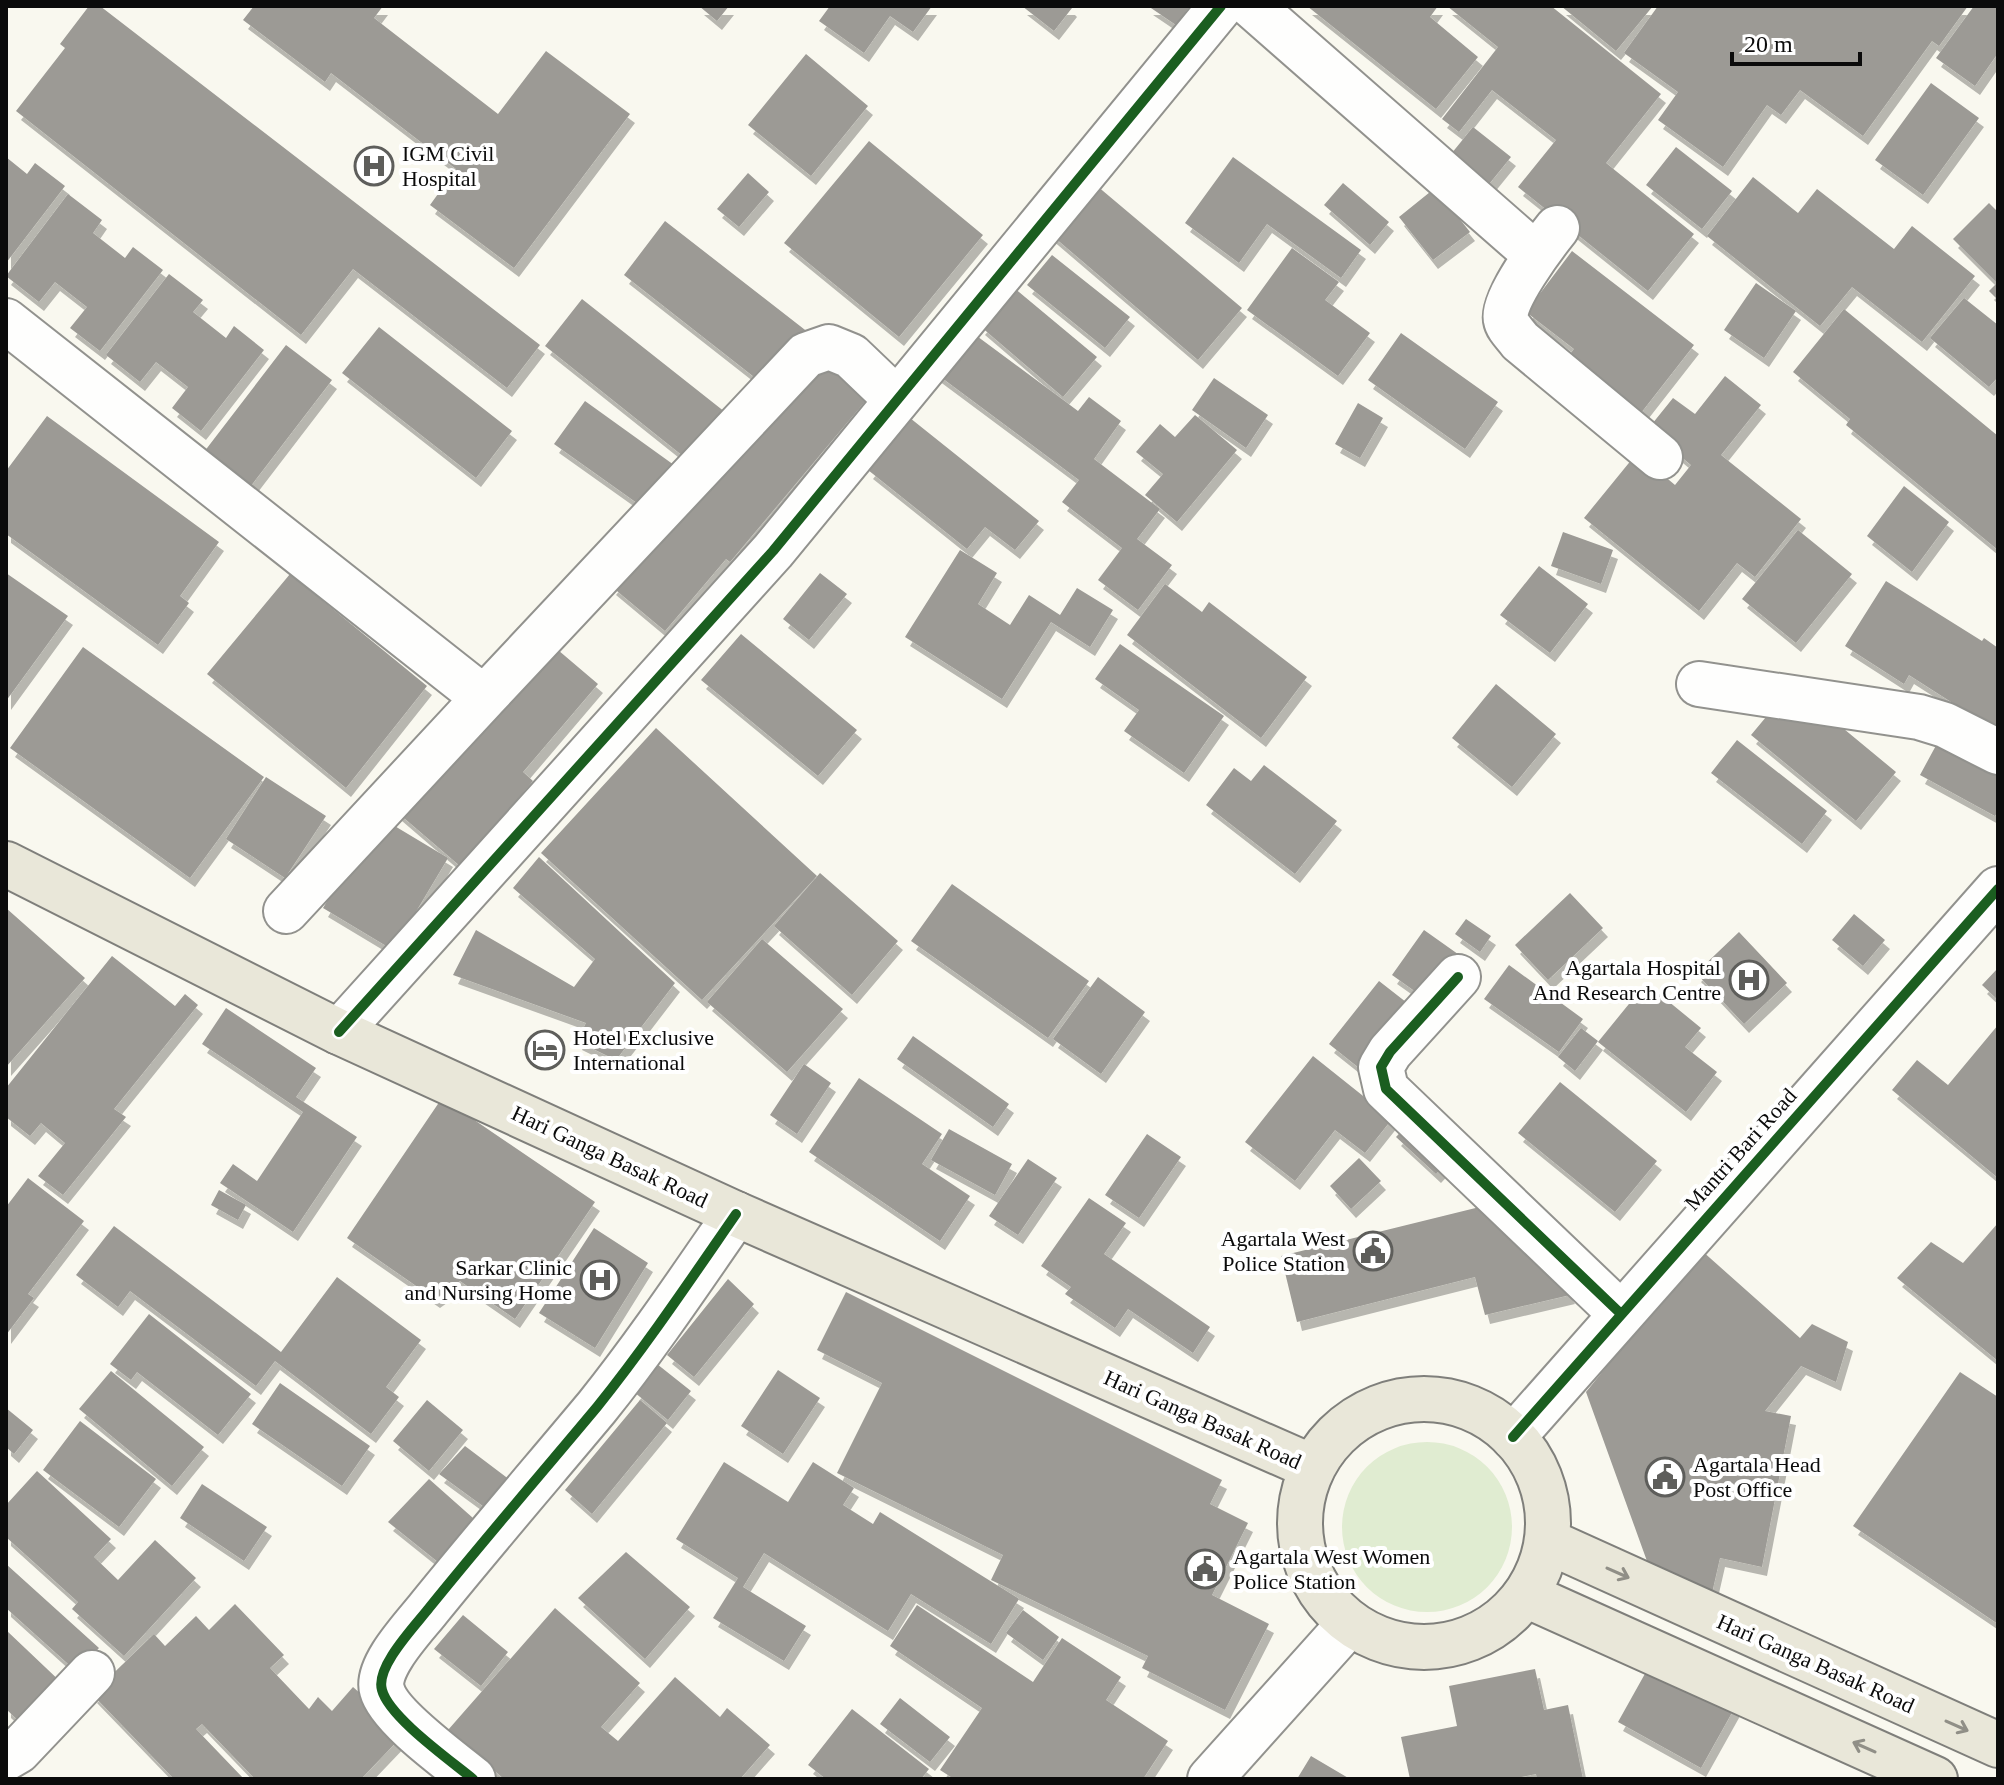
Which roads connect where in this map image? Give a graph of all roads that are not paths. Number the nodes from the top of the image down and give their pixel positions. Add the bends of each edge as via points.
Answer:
1 (1221, 6) edge
2 (1252, 6) edge
3 (6, 321) edge
4 (897, 400) junction
5 (1660, 457) dead end
6 (1699, 684) dead end
7 (484, 698) junction
8 (1998, 752) edge
9 (6, 864) edge
10 (1998, 889) edge
11 (286, 911) dead end
12 (1458, 977) dead end
13 (339, 1032) junction
14 (736, 1214) junction
15 (1620, 1313) junction
16 (1513, 1437) junction
17 (1312, 1467) junction
18 (1547, 1541) junction
19 (1526, 1595) junction
20 (1350, 1623) junction
21 (92, 1673) dead end
22 (1998, 1745) edge
23 (6, 1758) edge
24 (473, 1779) edge
25 (1210, 1779) edge
26 (1935, 1779) edge

1 - 4 street
2 - 5 street via 1546,241 1506,309 1506,320 1520,341
3 - 7 street
4 - 7 street via 851,356 829,347 806,355
4 - 13 street via 773,551
6 - 8 street via 1919,717
7 - 11 street
9 - 13 main road, Hari Ganga Basak Road
10 - 15 street, Mantri Bari Road
12 - 15 street via 1390,1052 1381,1067 1386,1089
13 - 14 main road, Hari Ganga Basak Road
14 - 17 main road, Hari Ganga Basak Road
14 - 24 street via 599,1404 466,1562 383,1672 381,1689 389,1704
15 - 16 street, Mantri Bari Road
16 - 17 main road via 1481,1413 1444,1400 1405,1400 1367,1412 1335,1435
16 - 18 main road via 1539,1479
17 - 20 main road via 1301,1500 1299,1534 1308,1568 1325,1599
18 - 19 main road
18 -> 22 main road, Hari Ganga Basak Road
19 - 20 main road via 1504,1619 1475,1637 1444,1646 1411,1647 1379,1639
26 -> 19 main road
20 - 25 street
21 - 23 street

